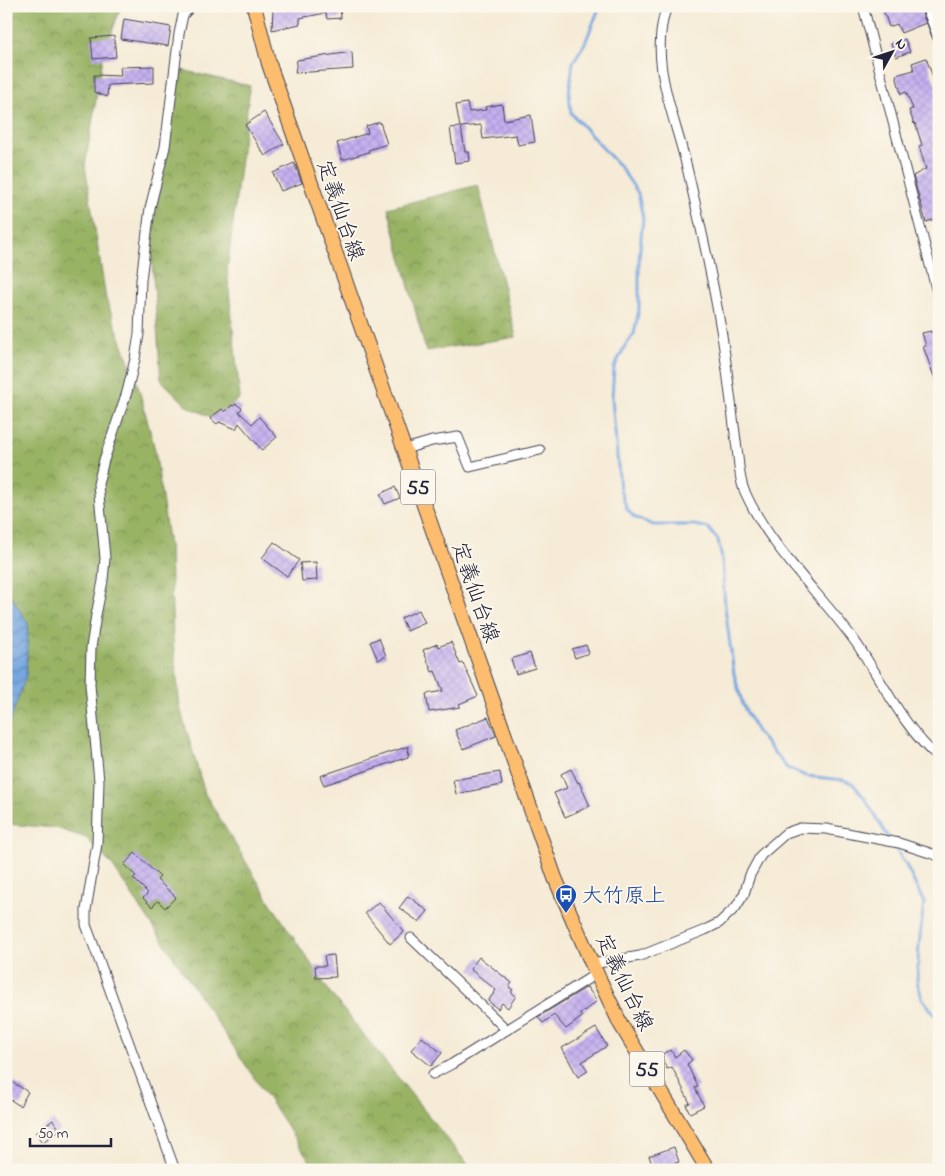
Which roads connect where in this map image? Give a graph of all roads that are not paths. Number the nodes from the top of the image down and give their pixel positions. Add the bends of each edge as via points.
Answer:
1 (191, 6) edge
2 (254, 6) edge
3 (667, 6) edge
4 (863, 6) edge
5 (927, 6) edge
6 (939, 37) edge
7 (939, 300) edge
8 (405, 449) junction
9 (540, 450) dead end
10 (939, 758) edge
11 (939, 856) edge
12 (412, 938) dead end
13 (594, 969) junction
14 (507, 1030) junction
15 (433, 1074) dead end
16 (175, 1170) edge
17 (708, 1170) edge

1 - 16 street via 183,15 165,147 150,208 135,359 98,484 105,558 90,685 99,781 97,844 86,910 86,925
2 - 8 main road, 定義仙台線 / 55 via 269,64
3 - 10 street via 659,40 662,74 709,263 743,488 755,512 780,547 854,640 905,719
4 - 7 street
5 - 6 street
8 - 9 street via 458,437 470,467
8 - 13 main road, 定義仙台線 / 55 via 555,878
11 - 13 street via 899,843 812,827 800,828 786,833 761,855 736,907 719,923 640,956
12 - 14 street
13 - 14 street
13 - 17 main road, 定義仙台線 / 55 via 621,1025
14 - 15 street

